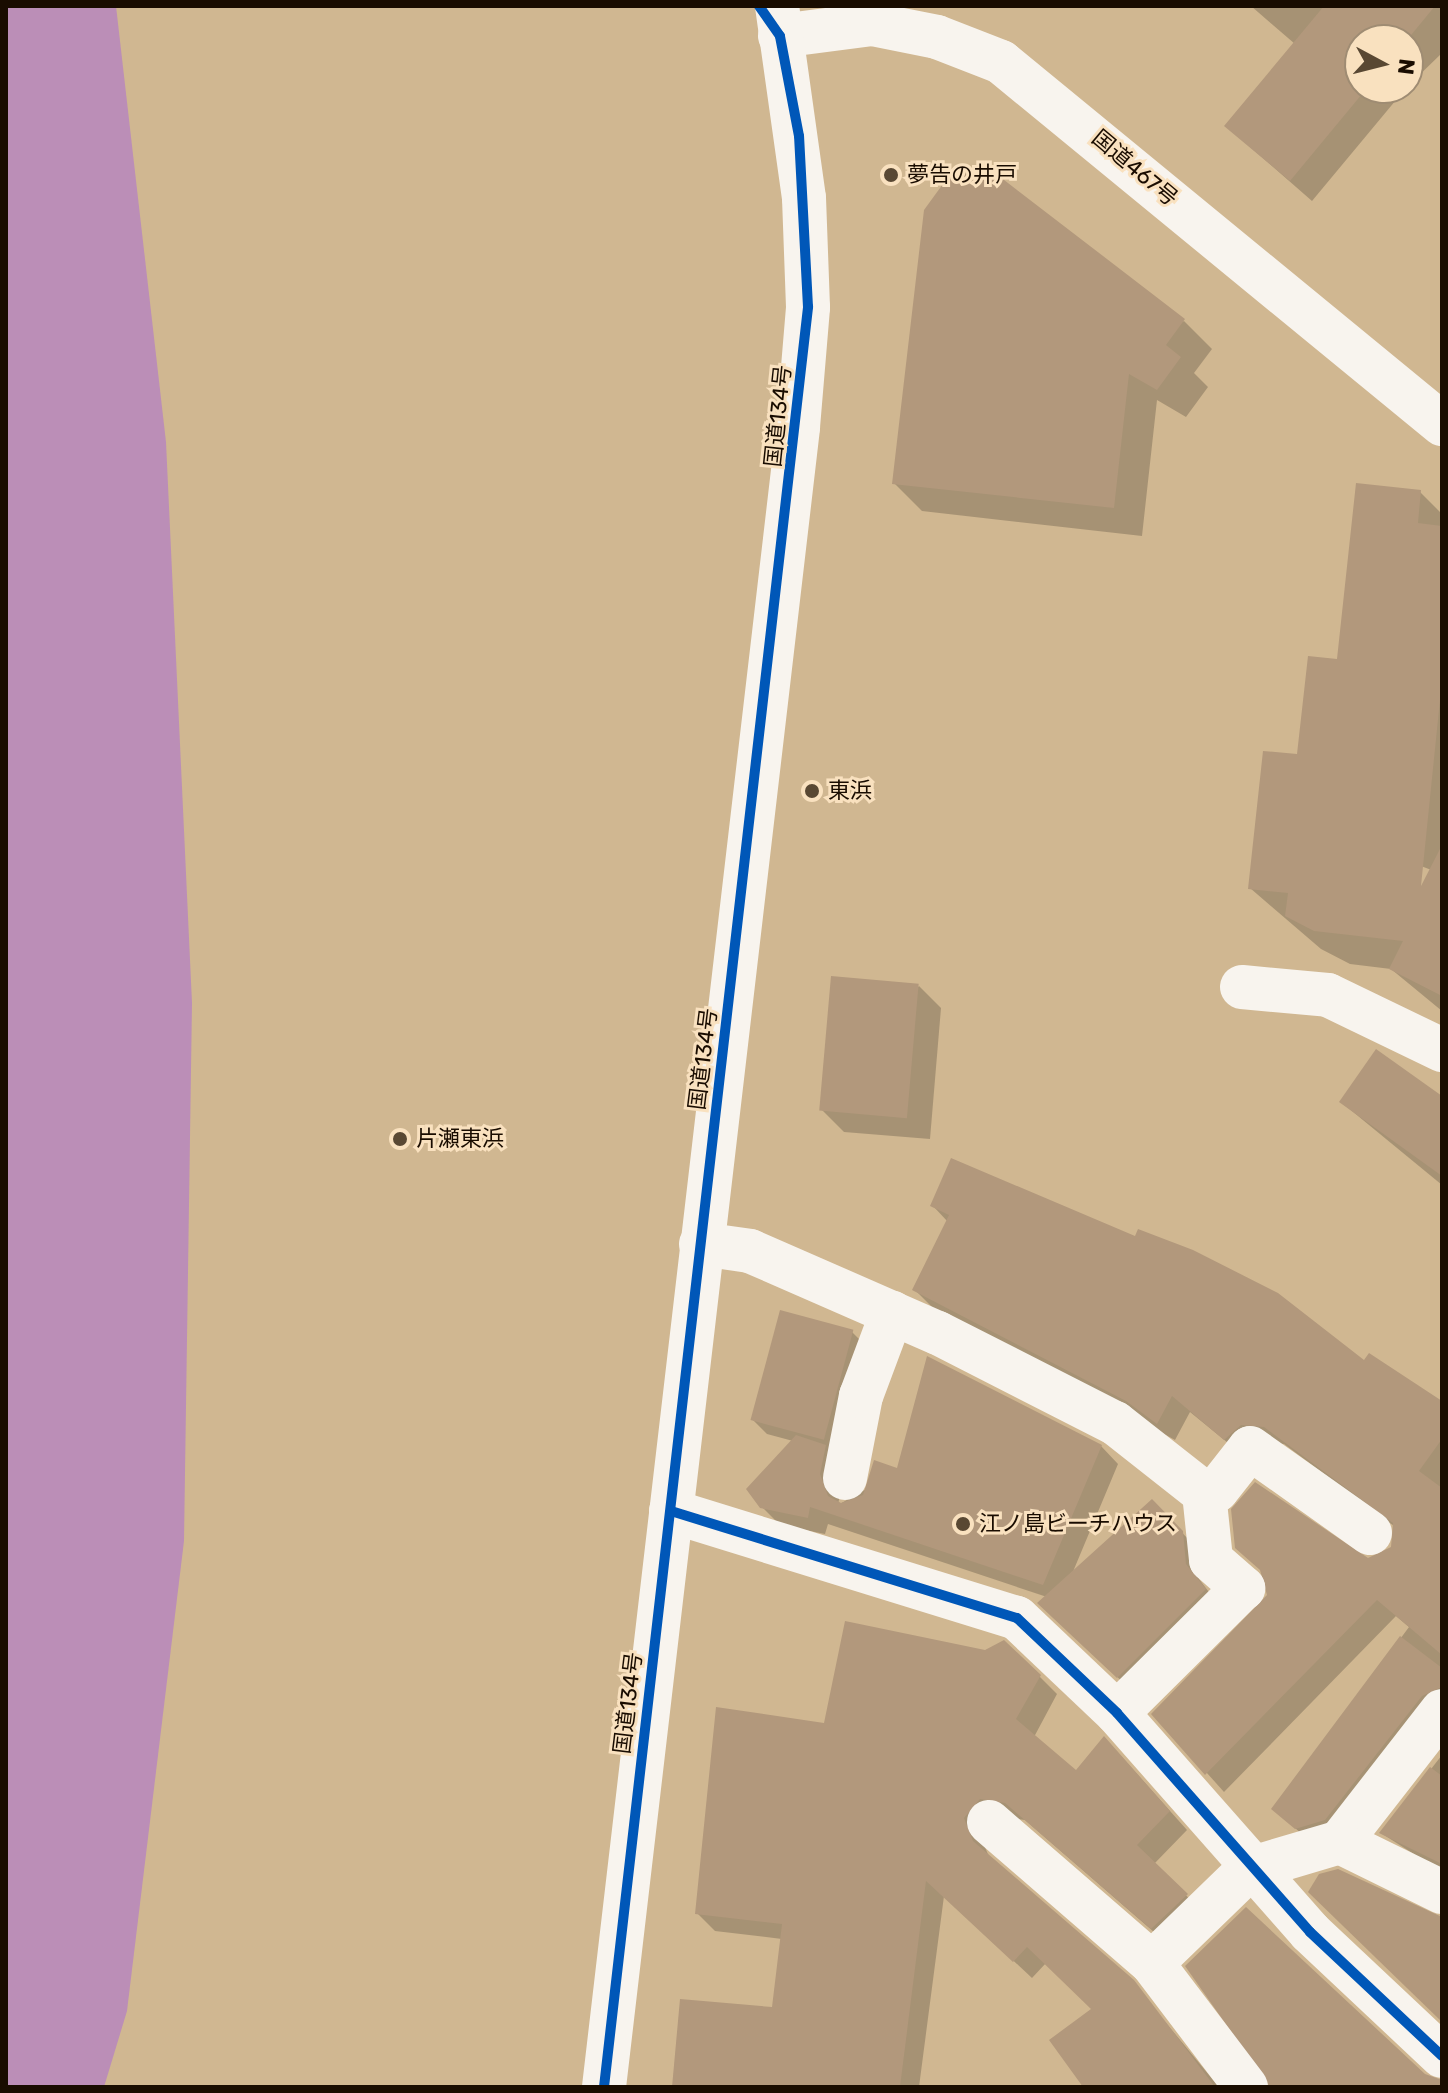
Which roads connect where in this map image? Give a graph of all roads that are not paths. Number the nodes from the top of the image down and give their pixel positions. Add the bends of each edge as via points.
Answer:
1 (772, 16) edge
2 (1442, 424) edge
3 (1242, 987) dead end
4 (1442, 1050) edge
5 (701, 1244) junction
6 (892, 1313) junction
7 (845, 1478) dead end
8 (1204, 1493) junction
9 (671, 1511) junction
10 (1370, 1533) dead end
11 (1442, 1711) edge
12 (1117, 1713) junction
13 (989, 1822) dead end
14 (1340, 1842) junction
15 (1249, 1869) junction
16 (1442, 1892) edge
17 (1152, 1963) junction
18 (1442, 2056) edge
19 (604, 2087) edge
20 (1246, 2087) edge

1 - 2 main road, 国道467号 via 872,24 937,37 1001,62
1 - 5 main road, 国道134号 via 799,136 808,307
3 - 4 main road via 1328,995
5 - 6 main road via 750,1251
5 - 9 main road, 国道134号
6 - 7 main road via 861,1396
6 - 8 main road via 1115,1423
8 - 10 main road via 1217,1490 1250,1448
8 - 12 main road via 1208,1552 1243,1588
9 - 12 main road via 1017,1618
9 - 19 main road, 国道134号
11 - 14 main road
12 - 15 main road
13 - 17 main road
14 - 15 main road
14 - 16 main road
15 - 17 main road
15 - 18 main road
17 - 20 main road

